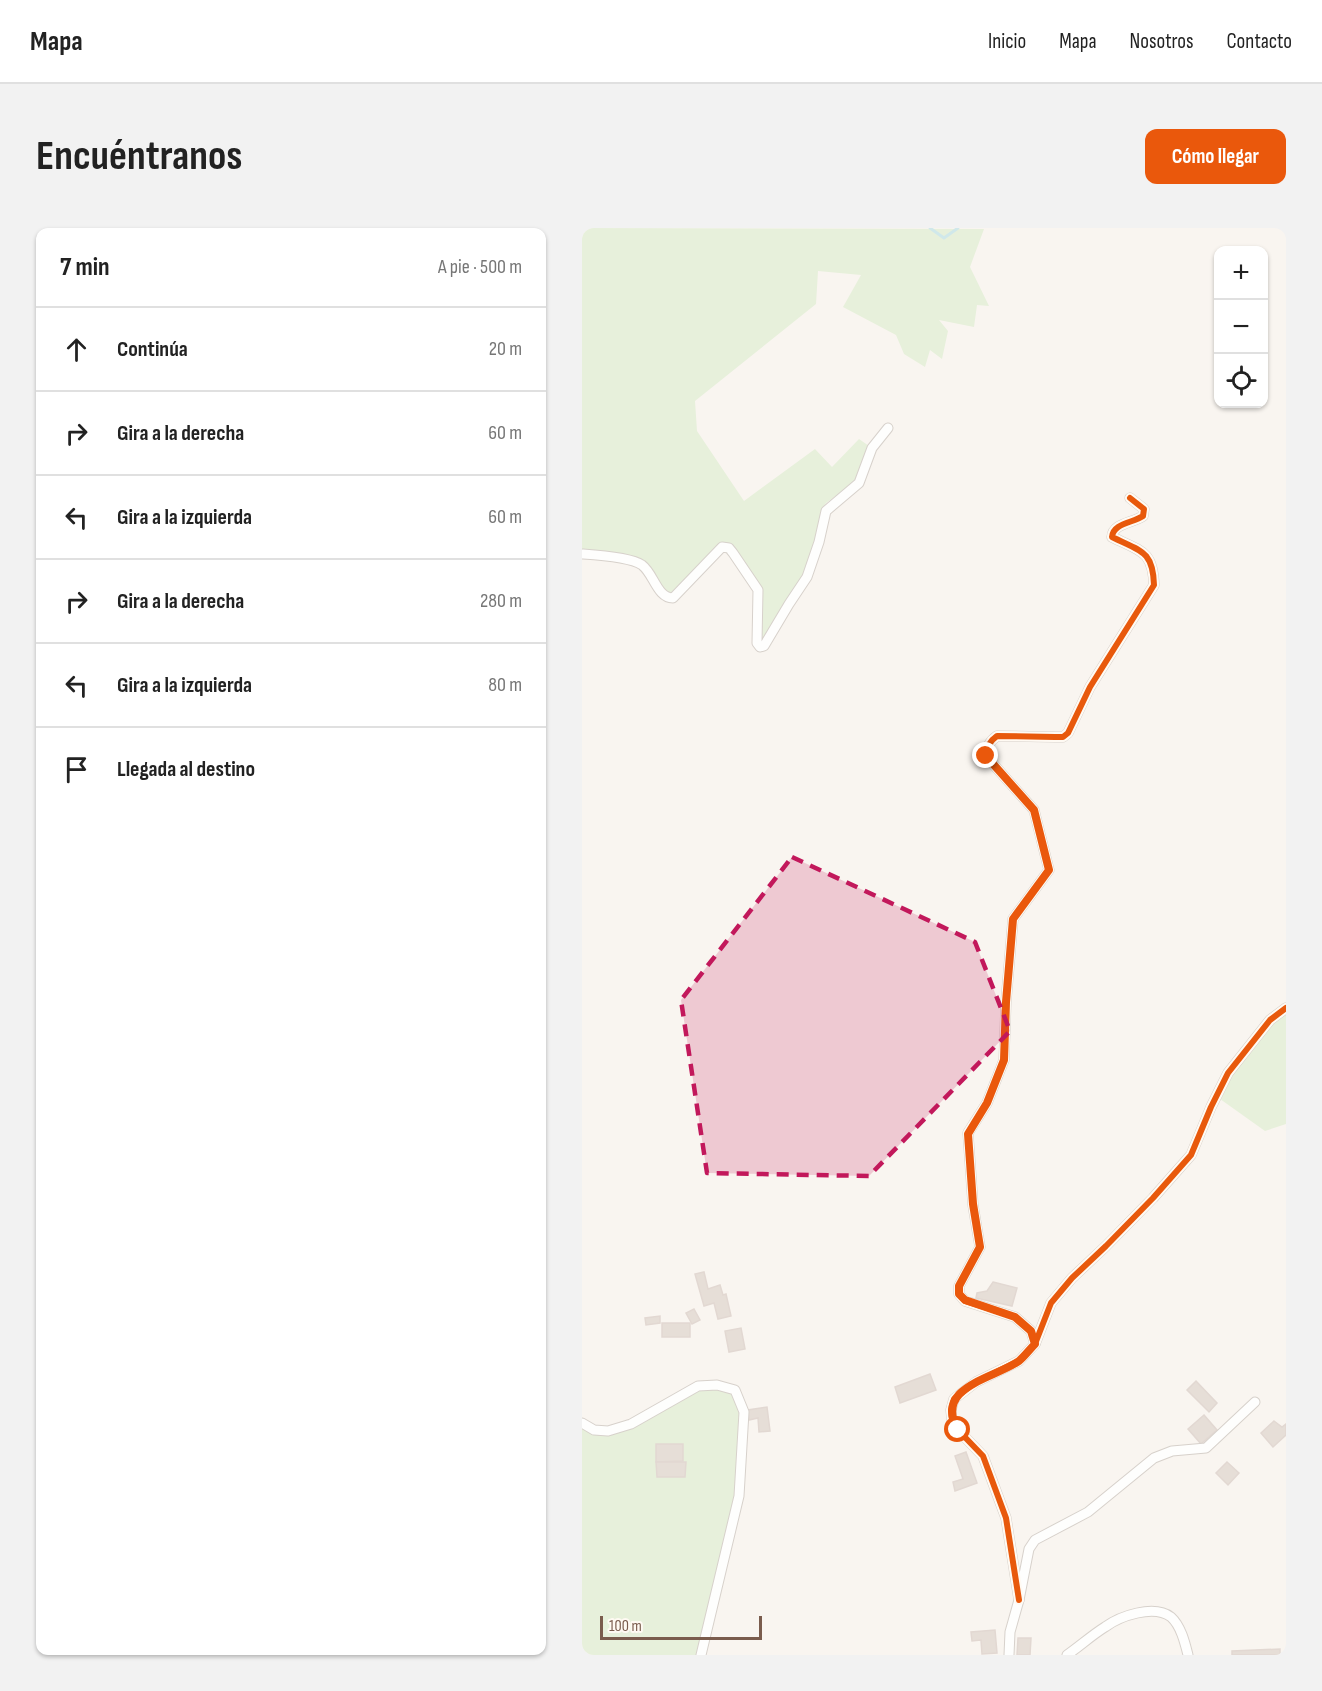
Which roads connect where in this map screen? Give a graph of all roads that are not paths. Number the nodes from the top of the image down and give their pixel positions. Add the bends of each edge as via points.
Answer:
1 (888, 428) dead end
2 (1130, 498) dead end
3 (582, 554) edge
4 (1286, 1008) edge
5 (1035, 1344) junction
6 (1255, 1402) dead end
7 (582, 1422) edge
8 (1019, 1600) junction
9 (701, 1655) edge
10 (1009, 1655) edge
11 (1067, 1655) edge
12 (1188, 1655) edge

1 - 3 street via 873,448 859,483 826,510 807,577 764,646 757,643 758,590 729,548 722,547 673,598 663,594 640,564
2 - 5 street via 1144,509 1143,516 1116,528 1112,537 1144,553 1153,569 1154,585 1090,687 1068,733 1063,737 997,736 990,741 986,756 1034,810 1049,870 1013,919 1004,1060 987,1103 968,1134 980,1247 959,1286 959,1294 965,1300 1015,1317 1031,1331
4 - 5 street via 1270,1020 1228,1073 1191,1155 1072,1278 1051,1304
5 - 8 street via 1018,1361 976,1382 954,1399 951,1410 958,1430 983,1456 994,1484 1006,1518
6 - 8 street via 1206,1448 1173,1451 1154,1458 1088,1512 1035,1540 1029,1549
7 - 9 street via 594,1430 608,1431 631,1424 698,1386 717,1384 735,1390 744,1412 739,1496
8 - 10 street via 1010,1632
11 - 12 street via 1106,1625 1136,1613 1155,1611 1171,1617 1182,1633

